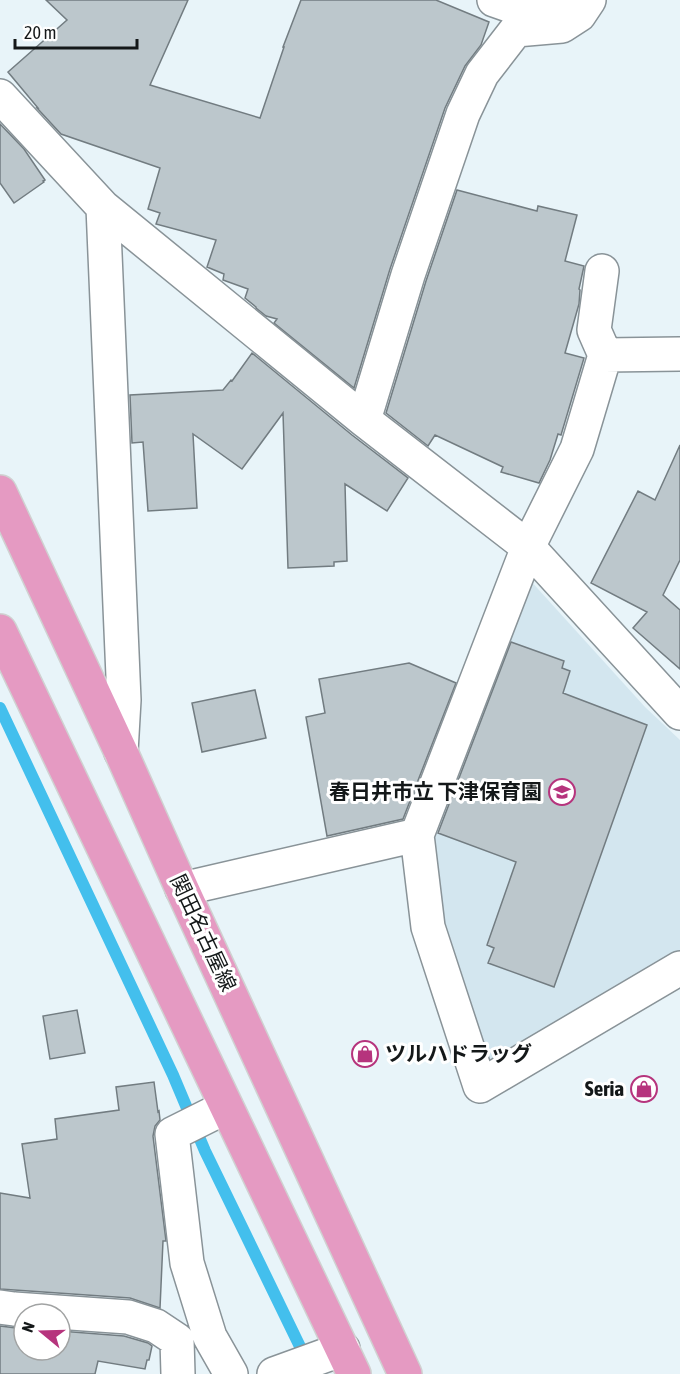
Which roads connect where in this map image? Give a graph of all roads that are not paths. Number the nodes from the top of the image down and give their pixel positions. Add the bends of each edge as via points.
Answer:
1 (494, 0) edge
2 (590, 0) edge
3 (541, 17) junction
4 (0, 96) edge
5 (103, 207) junction
6 (602, 271) dead end
7 (680, 354) edge
8 (605, 355) junction
9 (364, 420) junction
10 (0, 492) edge
11 (528, 547) junction
12 (0, 631) edge
13 (680, 713) edge
14 (121, 752) junction
15 (417, 835) junction
16 (182, 889) junction
17 (680, 968) edge
18 (226, 1107) junction
19 (0, 1307) edge
20 (210, 1337) junction
21 (177, 1340) junction
22 (348, 1362) edge
23 (178, 1374) edge
24 (231, 1374) edge
25 (274, 1374) edge
26 (405, 1374) edge

1 - 3 street
2 - 3 street via 579,15 562,26
3 - 9 street via 516,30 482,74 463,114
4 - 5 street
5 - 9 street
5 - 14 street via 124,700
6 - 8 street via 594,330
7 - 8 street
8 - 11 street via 576,449
9 - 11 street
10 - 14 main road, 関田名古屋線
11 - 13 street
11 - 15 street
12 - 18 main road
14 - 16 main road, 関田名古屋線
15 - 16 street
15 - 17 street via 428,927 480,1086
16 - 26 main road, 関田名古屋線
18 - 20 street via 172,1134 187,1263
18 - 22 main road
19 - 21 street via 128,1317 156,1326
20 - 21 street
20 - 24 street
21 - 23 street
22 - 25 street

